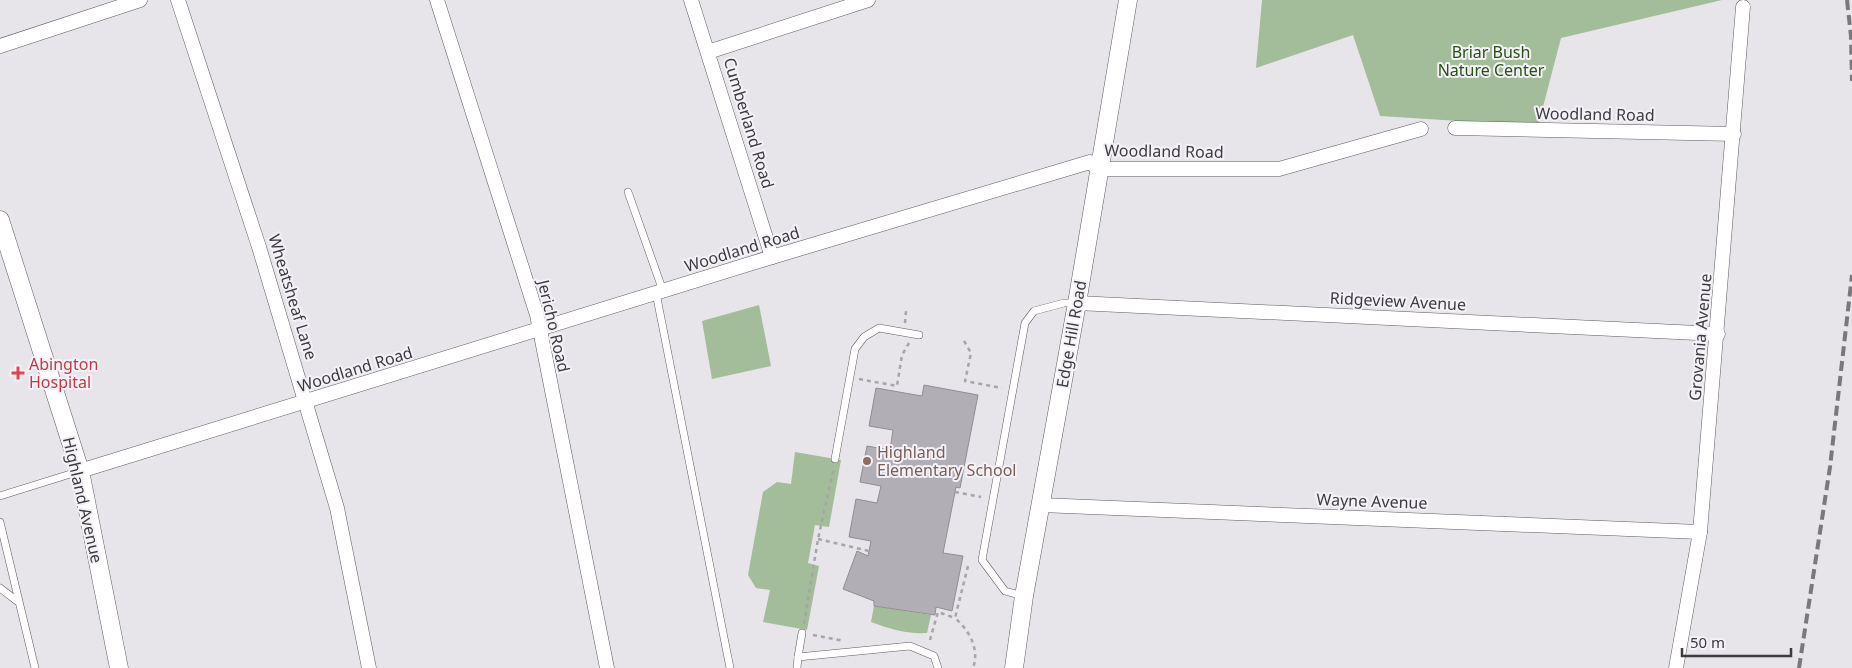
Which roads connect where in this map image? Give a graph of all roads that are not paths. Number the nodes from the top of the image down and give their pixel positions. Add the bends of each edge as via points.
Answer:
1 (140, 0) edge
2 (178, 0) edge
3 (437, 0) edge
4 (691, 0) edge
5 (868, 0) edge
6 (1128, 0) edge
7 (1743, 7) dead end
8 (0, 46) edge
9 (708, 52) junction
10 (1455, 128) dead end
11 (1421, 129) dead end
12 (1734, 134) junction
13 (1098, 169) junction
14 (628, 192) dead end
15 (0, 220) edge
16 (772, 257) junction
17 (660, 292) junction
18 (1077, 303) junction
19 (540, 330) junction
20 (1718, 334) junction
21 (920, 335) dead end
22 (307, 402) junction
23 (836, 459) road end
24 (80, 471) junction
25 (0, 496) edge
26 (1042, 505) junction
27 (0, 522) edge
28 (1700, 532) junction
29 (0, 588) edge
30 (1024, 596) junction
31 (18, 600) junction
32 (802, 633) road end
33 (798, 657) junction
34 (35, 668) edge
35 (120, 668) edge
36 (369, 668) edge
37 (607, 668) edge
38 (730, 668) edge
39 (796, 668) edge
40 (938, 668) edge
41 (1014, 668) edge
42 (1676, 668) edge

1 - 8 street
2 - 22 street, Wheatsheaf Lane
3 - 19 street, Jericho Road
4 - 9 street, Cumberland Road
5 - 9 street
6 - 13 street, Edge Hill Road
7 - 12 street, Grovania Avenue
9 - 16 street, Cumberland Road
10 - 12 street, Woodland Road
11 - 13 street, Woodland Road via 1279,169
12 - 20 street, Grovania Avenue
13 - 16 street, Woodland Road via 1090,162
13 - 18 street, Edge Hill Road
14 - 17 lane
15 - 24 street, Highland Avenue
16 - 17 street, Woodland Road
17 - 19 street, Woodland Road
17 - 38 lane
18 - 20 street, Ridgeview Avenue
18 - 26 street, Edge Hill Road
18 - 30 lane via 1034,311 1025,323 982,560 1005,590
19 - 22 street, Woodland Road
19 - 37 street, Jericho Road
20 - 28 street, Grovania Avenue
21 - 23 lane via 879,328 864,337 855,349
22 - 24 street, Woodland Road
22 - 36 street, Wheatsheaf Lane via 337,508
24 - 25 lane
24 - 35 street, Highland Avenue
26 - 28 street, Wayne Avenue
26 - 30 street, Edge Hill Road
27 - 31 lane
28 - 42 street, Grovania Avenue
29 - 31 lane
30 - 41 street, Edge Hill Road
31 - 34 lane
32 - 33 lane
33 - 39 lane
33 - 40 lane via 910,646 934,656

